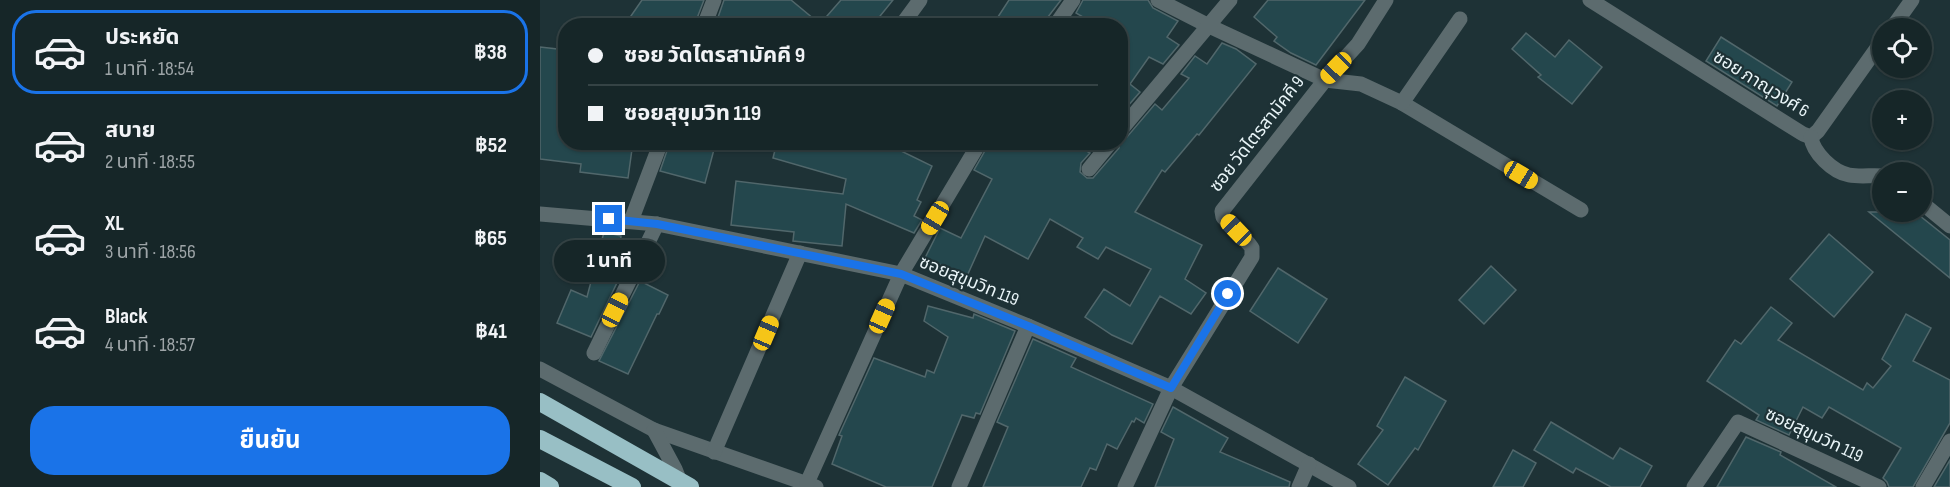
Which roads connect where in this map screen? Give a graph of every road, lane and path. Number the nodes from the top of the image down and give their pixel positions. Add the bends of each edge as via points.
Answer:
1 (714, 0) edge
2 (920, 0) edge
3 (1073, 0) edge
4 (1158, 0) edge
5 (1230, 0) edge
6 (1386, 0) edge
7 (1590, 0) edge
8 (1912, 0) edge
9 (707, 18) edge
10 (907, 18) edge
11 (1061, 18) edge
12 (1899, 18) edge
13 (1460, 19) dead end
14 (1209, 26) junction
15 (1872, 55) edge
16 (1325, 80) junction
17 (1402, 104) junction
18 (1128, 122) edge
19 (1811, 136) junction
20 (658, 150) edge
21 (975, 150) edge
22 (1104, 150) edge
23 (1089, 169) dead end
24 (1872, 176) edge
25 (1581, 210) dead end
26 (1932, 211) edge
27 (540, 214) edge
28 (631, 221) junction
29 (657, 224) junction
30 (1950, 226) edge
31 (800, 253) junction
32 (901, 274) junction
33 (1028, 326) junction
34 (594, 353) dead end
35 (540, 369) edge
36 (1171, 388) junction
37 (540, 402) edge
38 (654, 430) junction
39 (540, 439) edge
40 (1950, 441) edge
41 (714, 452) junction
42 (1309, 464) junction
43 (540, 481) edge
44 (812, 485) edge
45 (550, 487) edge
46 (632, 487) edge
47 (682, 487) edge
48 (690, 487) edge
49 (959, 487) edge
50 (1125, 487) edge
51 (1299, 487) edge
52 (1349, 487) edge
53 (1694, 487) edge
54 (1879, 487) edge
55 (1923, 487) edge

1 - 9 street
2 - 10 street
3 - 11 street
4 - 14 street
5 - 14 street
6 - 16 street, ซอย วัดไตรสามัคคี 9 via 1358,44
7 - 19 street, ซอย ภาณุวงศ์ 6
8 - 12 street
13 - 17 street
14 - 16 street
14 - 18 street
15 - 19 street, ซอย ภาณุวงศ์ 6
16 - 17 street via 1361,84
16 - 36 street, ซอย วัดไตรสามัคคี 9 via 1222,211 1223,217 1249,244 1251,257
17 - 25 street
19 - 24 street via 1817,152 1840,171
20 - 28 street
21 - 32 street
22 - 23 street
26 - 30 street
27 - 28 street, ซอยสุขุมวิท 119
28 - 29 street, ซอยสุขุมวิท 119
29 - 31 street, ซอยสุขุมวิท 119
29 - 34 street
31 - 32 street, ซอยสุขุมวิท 119
31 - 41 street
32 - 33 street, ซอยสุขุมวิท 119
32 - 44 street
33 - 36 street, ซอยสุขุมวิท 119
33 - 49 street
35 - 38 street
36 - 42 street, ซอยสุขุมวิท 119
36 - 50 street
37 - 48 highway, bridge
38 - 41 street
38 - 47 street
39 - 46 highway
40 - 55 street
41 - 44 street
42 - 51 street
42 - 52 street, ซอยสุขุมวิท 119
43 - 45 highway
53 - 54 street, ซอยสุขุมวิท 119 via 1738,422

